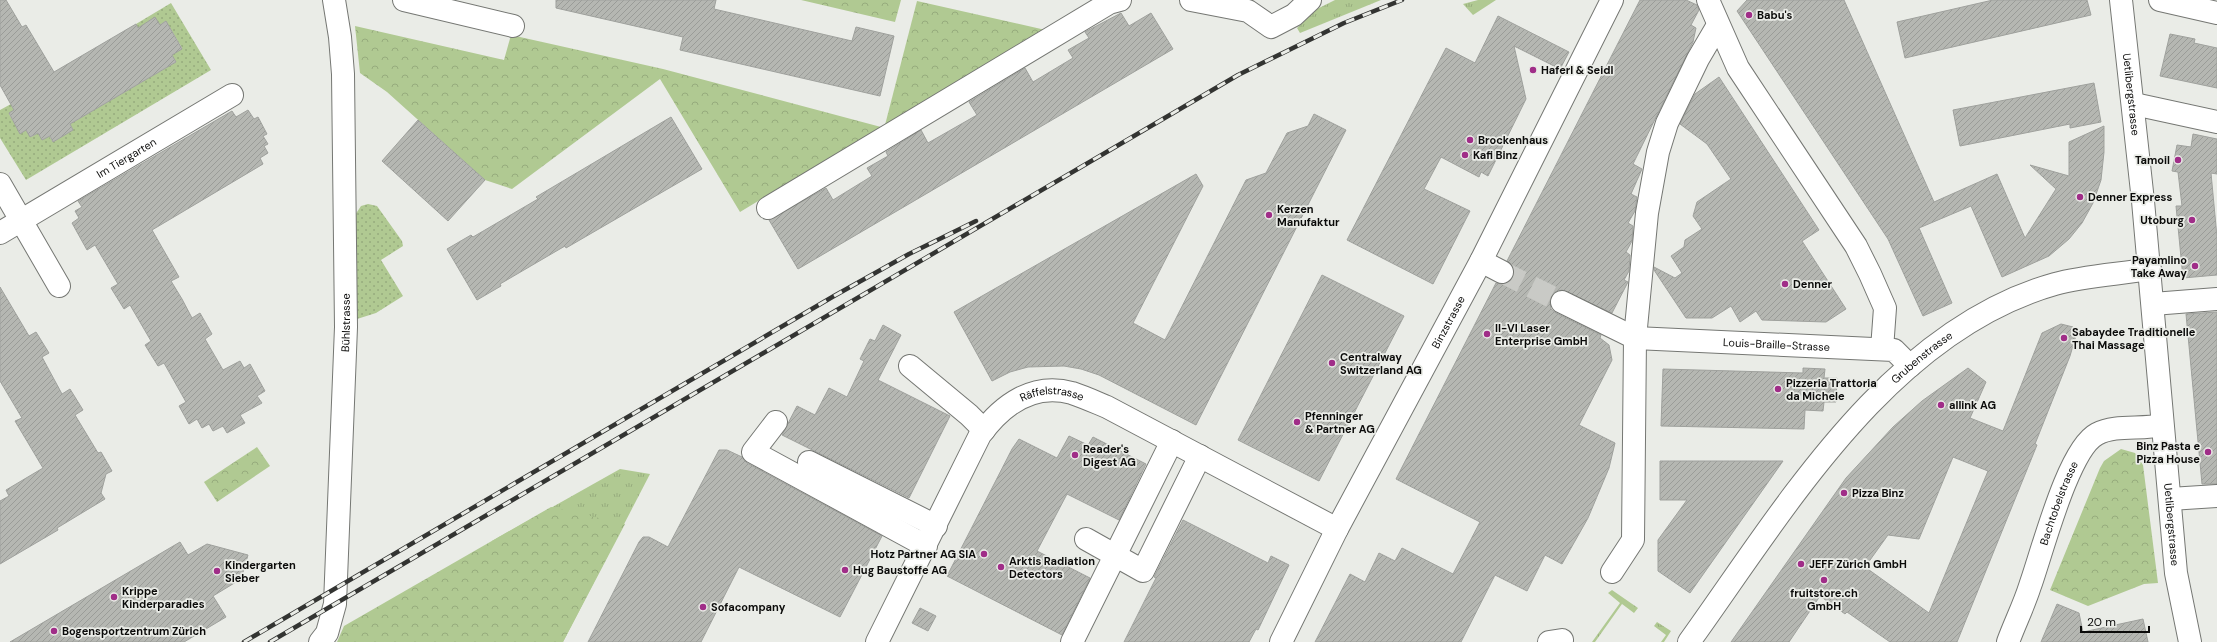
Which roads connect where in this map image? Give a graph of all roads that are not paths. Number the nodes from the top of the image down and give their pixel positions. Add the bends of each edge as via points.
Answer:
1 (334, 0) edge
2 (404, 0) edge
3 (1120, 0) edge
4 (1191, 0) edge
5 (1310, 0) edge
6 (1612, 0) edge
7 (1708, 0) edge
8 (2121, 0) edge
9 (2160, 0) edge
10 (2217, 13) edge
11 (1718, 25) junction
12 (513, 26) dead end
13 (232, 96) dead end
14 (2134, 104) junction
15 (2217, 122) edge
16 (0, 184) edge
17 (768, 208) dead end
18 (21, 221) junction
19 (0, 233) edge
20 (1481, 261) junction
21 (2150, 269) junction
22 (1502, 272) tunnel mouth
23 (59, 286) dead end
24 (2217, 299) edge
25 (1562, 302) tunnel mouth
26 (2153, 304) junction
27 (1635, 338) junction
28 (1882, 349) junction
29 (910, 366) dead end
30 (1910, 366) junction
31 (776, 422) dead end
32 (988, 423) junction
33 (2162, 426) junction
34 (1172, 441) junction
35 (1200, 456) junction
36 (809, 462) dead end
37 (2217, 496) edge
38 (2170, 499) junction
39 (936, 526) junction
40 (1337, 529) junction
41 (1086, 539) dead end
42 (926, 546) junction
43 (1115, 555) junction
44 (1612, 572) dead end
45 (320, 642) edge
46 (877, 642) edge
47 (1072, 642) edge
48 (1281, 642) edge
49 (1689, 642) edge
50 (2008, 642) edge
51 (2190, 642) edge

1 - 45 street, Bühlstrasse via 343,74 346,327 335,604 327,634
2 - 12 street
3 - 17 street via 1109,3
4 - 5 street via 1248,11 1271,27 1294,15
6 - 20 street, Binzstrasse
7 - 11 street
8 - 14 street, Uetlibergstrasse
9 - 10 street
11 - 27 street via 1698,59 1667,123 1658,152 1647,213
11 - 28 street via 1738,68 1856,246 1885,308
13 - 18 street, Im Tiergarten
14 - 15 street
14 - 21 street, Uetlibergstrasse
16 - 18 street
18 - 19 street, Im Tiergarten
18 - 23 street
20 - 22 street
20 - 40 street, Binzstrasse
21 - 26 street, Uetlibergstrasse
21 - 30 street, Grubenstrasse via 2055,284 2036,290 1984,314
24 - 26 street
25 - 27 street
26 - 33 street, Uetlibergstrasse
27 - 28 street, Louis-Braille-Strasse
27 - 44 street via 1633,540
28 - 30 street, Louis-Braille-Strasse via 1894,350
29 - 32 street via 969,415
30 - 49 street, Grubenstrasse via 1864,409 1818,461
31 - 42 street via 753,452
32 - 34 street, Räffelstrasse via 1001,410 1024,396 1038,393 1071,393 1107,407
32 - 39 street, Räffelstrasse
33 - 38 street, Uetlibergstrasse
33 - 50 street, Bachtobelstrasse via 2148,429 2108,429 2095,435 2086,445 2061,492 2031,584
34 - 35 street, Räffelstrasse
34 - 43 street
35 - 40 street, Räffelstrasse
35 - 43 street via 1143,571
36 - 39 street
37 - 38 street
38 - 51 street, Uetlibergstrasse via 2176,573
39 - 42 street, Räffelstrasse
40 - 48 street, Binzstrasse
41 - 43 street
42 - 46 street, Räffelstrasse
43 - 47 street

